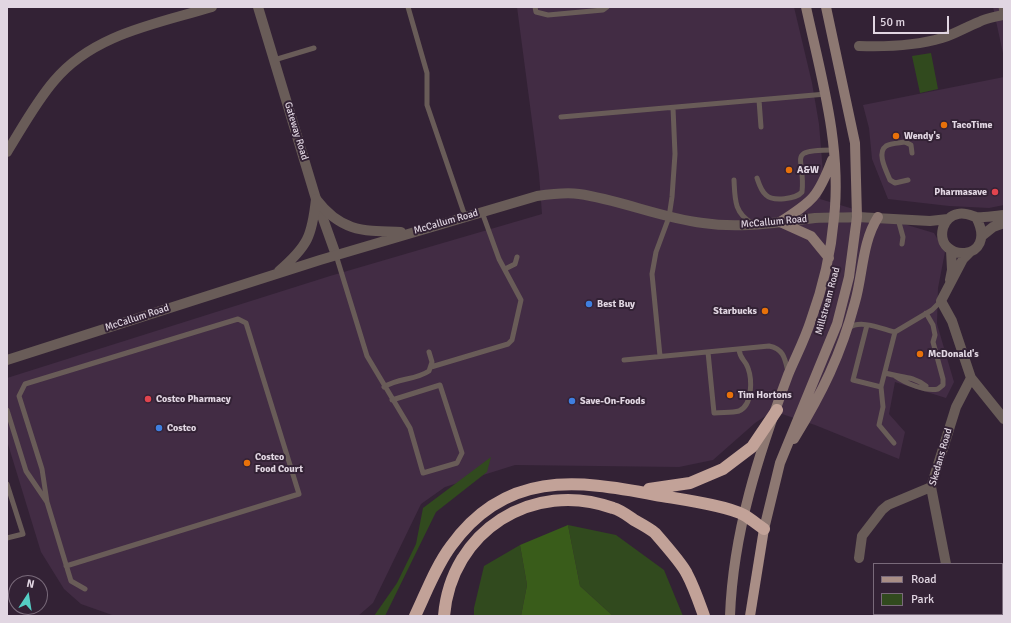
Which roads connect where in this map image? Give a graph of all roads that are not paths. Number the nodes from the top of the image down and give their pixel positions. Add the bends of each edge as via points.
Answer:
1 (212, 7) edge
2 (258, 7) edge
3 (408, 7) edge
4 (534, 7) edge
5 (562, 7) edge
6 (607, 7) edge
7 (806, 7) edge
8 (827, 9) edge
9 (562, 13) junction
10 (1003, 14) edge
11 (858, 46) dead end
12 (314, 48) dead end
13 (274, 60) junction
14 (826, 94) junction
15 (759, 100) junction
16 (673, 108) junction
17 (561, 117) dead end
18 (761, 127) dead end
19 (7, 152) edge
20 (834, 152) junction
21 (912, 153) dead end
22 (757, 178) dead end
23 (734, 180) dead end
24 (908, 180) dead end
25 (316, 199) junction
26 (481, 211) junction
27 (1004, 215) edge
28 (465, 216) junction
29 (669, 217) junction
30 (858, 217) junction
31 (878, 217) junction
32 (976, 217) junction
33 (834, 218) junction
34 (898, 219) junction
35 (948, 219) junction
36 (780, 222) junction
37 (1004, 223) edge
38 (754, 225) junction
39 (409, 232) junction
40 (942, 234) junction
41 (983, 235) junction
42 (902, 244) dead end
43 (951, 250) junction
44 (969, 253) junction
45 (336, 255) junction
46 (517, 258) dead end
47 (828, 258) junction
48 (505, 269) junction
49 (276, 274) junction
50 (944, 297) junction
51 (926, 313) junction
52 (867, 325) junction
53 (847, 330) junction
54 (895, 332) junction
55 (739, 349) junction
56 (429, 352) dead end
57 (708, 352) junction
58 (660, 356) junction
59 (7, 360) edge
60 (624, 360) dead end
61 (431, 367) junction
62 (885, 373) junction
63 (788, 375) junction
64 (971, 378) junction
65 (384, 386) junction
66 (881, 387) junction
67 (392, 400) junction
68 (7, 410) edge
69 (777, 410) junction
70 (1004, 420) edge
71 (894, 443) dead end
72 (780, 463) junction
73 (7, 484) edge
74 (931, 487) junction
75 (628, 489) junction
76 (47, 502) junction
77 (744, 514) junction
78 (764, 529) junction
79 (7, 538) edge
80 (859, 558) dead end
81 (946, 563) edge
82 (66, 566) junction
83 (85, 589) dead end
84 (416, 616) edge
85 (444, 616) edge
86 (704, 616) edge
87 (730, 616) edge
88 (750, 616) edge

1 - 19 street via 115,36 80,56 54,81
2 - 13 street, Gateway Road
3 - 28 lane via 427,73 427,105
4 - 9 lane via 536,12
5 - 9 lane
6 - 9 lane via 603,10
7 - 14 main road, Millstream Road
8 - 30 main road, Millstream Road via 855,143
10 - 11 street via 920,44
12 - 13 lane
13 - 25 street, Gateway Road
14 - 15 lane
14 - 20 main road, Millstream Road
15 - 16 lane
15 - 18 lane
16 - 17 lane
16 - 29 lane via 674,154
20 - 22 lane via 808,150 802,154 802,192 797,196 776,199 766,196
20 - 33 main road, Millstream Road
20 - 36 main road via 825,178 814,197 808,204
21 - 24 lane via 911,146 906,142 886,146 882,151 890,180 895,183
23 - 38 lane via 738,212
25 - 39 street via 326,212 354,229
25 - 45 street, Gateway Road
25 - 49 street via 313,227 309,237
26 - 28 street, McCallum Road
26 - 29 street, McCallum Road via 537,196 578,194
26 - 48 lane via 490,238
27 - 32 street
28 - 39 street, McCallum Road
29 - 38 street, McCallum Road via 704,224
29 - 58 lane via 656,252 652,274
30 - 31 street, McCallum Road
30 - 33 street, McCallum Road
30 - 72 main road, Millstream Road via 849,277 837,324
31 - 34 street, McCallum Road
31 - 53 main road via 868,236
32 - 35 street via 957,214
32 - 41 street
33 - 36 street, McCallum Road
33 - 47 main road, Millstream Road
34 - 35 street, McCallum Road
34 - 40 street, McCallum Road via 932,228
34 - 42 lane via 903,237
35 - 40 street
36 - 38 street, McCallum Road
36 - 47 main road via 811,236
37 - 41 street
39 - 45 street, McCallum Road
40 - 43 street via 946,246
41 - 44 street via 978,246
43 - 44 street via 959,254
43 - 50 street via 952,270
44 - 50 street via 963,259
45 - 49 street, McCallum Road
45 - 65 lane via 367,356
46 - 48 lane via 516,264
47 - 63 main road, Millstream Road via 811,320
48 - 61 lane via 521,300 512,340 508,344
49 - 59 street, McCallum Road
50 - 51 lane
50 - 64 street
51 - 54 lane via 909,320
51 - 62 lane via 935,335 934,342 944,381 938,389 930,389
52 - 53 lane via 853,325
52 - 54 lane via 878,325
52 - 66 lane via 853,380
53 - 72 main road via 821,394
54 - 62 lane
55 - 57 lane
55 - 57 lane via 740,357 748,369 750,389 748,400 738,411 714,413
55 - 63 lane via 775,347 785,357
56 - 61 lane
57 - 58 lane
58 - 60 lane
61 - 65 lane via 425,374 393,381
62 - 66 lane
63 - 69 main road, Millstream Road
64 - 70 street
64 - 74 street, Skedans Road via 956,407
65 - 67 lane
66 - 71 lane via 883,407 879,425
67 - 67 lane via 410,428 423,473 457,462 462,453 440,385
68 - 76 lane via 26,471
69 - 75 highway via 752,447 723,469 690,483 660,489
69 - 77 main road, Millstream Road via 759,458
72 - 78 main road, Millstream Road
73 - 79 lane via 23,534
74 - 80 street via 882,510 862,536
74 - 81 street, Skedans Road
75 - 77 highway
75 - 84 highway via 589,484 555,484 522,490 495,503 470,522 450,547
76 - 82 lane
76 - 82 lane via 42,469 19,396 25,384 238,319 246,323 299,494
77 - 78 highway
77 - 87 main road, Millstream Road via 731,590
78 - 88 main road, Millstream Road
82 - 83 lane via 71,580
85 - 86 highway via 445,599 458,564 476,539 505,516 542,501 573,499 614,508 654,533 686,572

